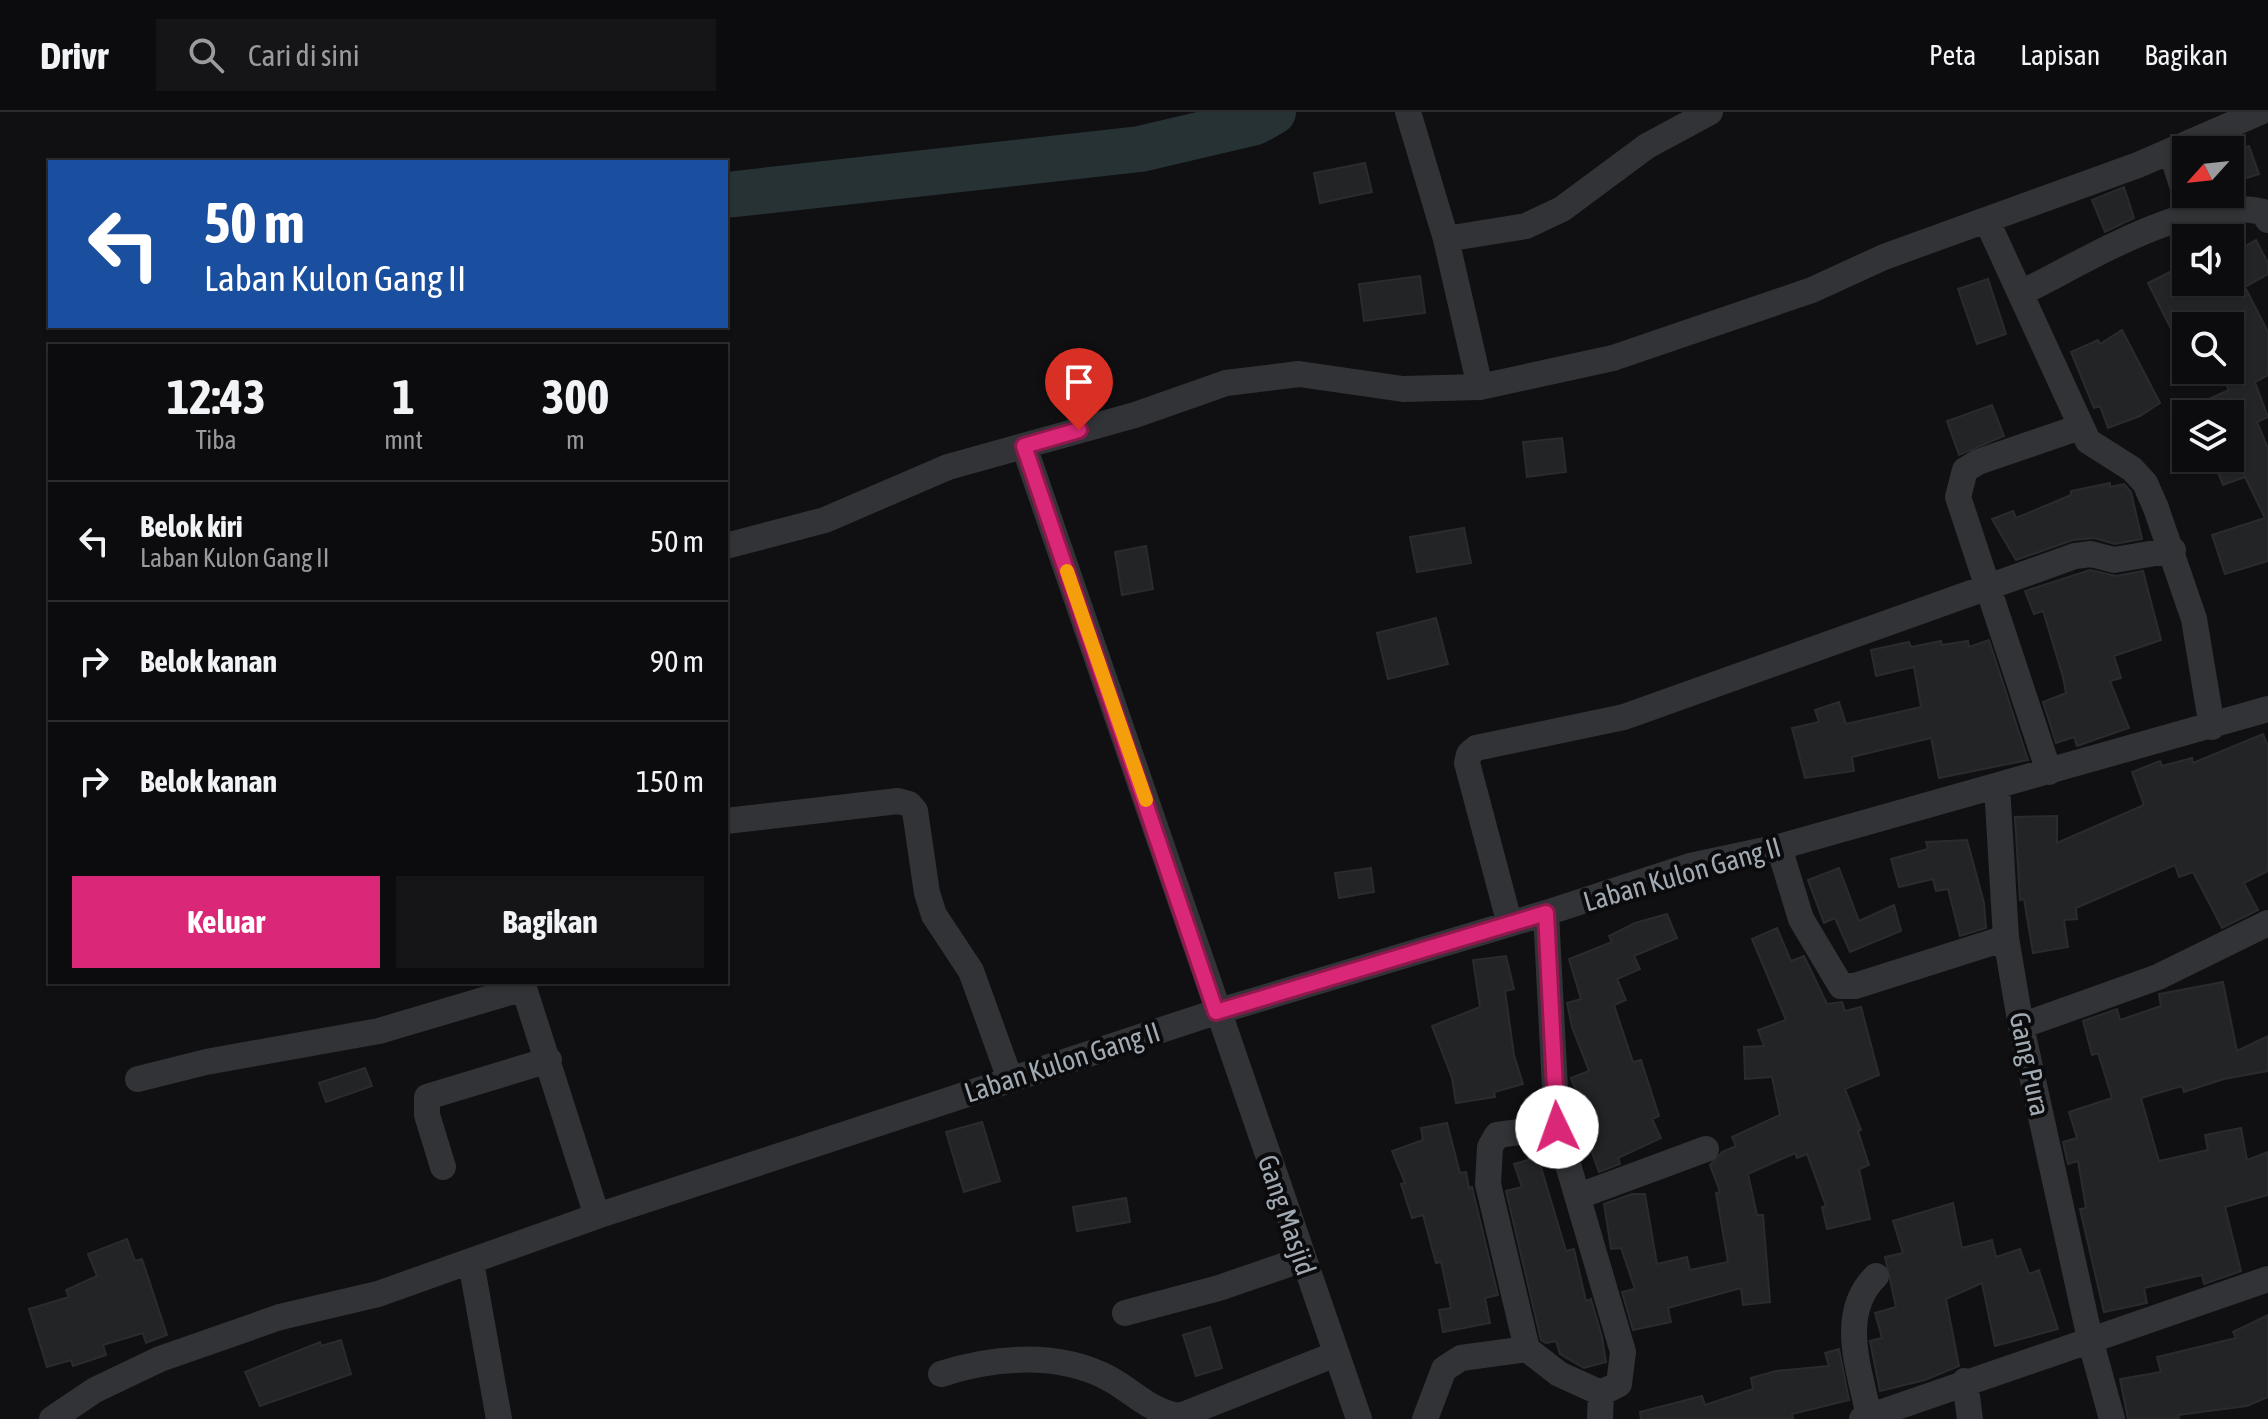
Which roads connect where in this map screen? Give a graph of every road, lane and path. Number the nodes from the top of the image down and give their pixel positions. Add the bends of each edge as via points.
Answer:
1 (1408, 112) edge
2 (1710, 112) edge
3 (2260, 112) edge
4 (2171, 151) junction
5 (2192, 216) junction
6 (2268, 220) edge
7 (1987, 221) junction
8 (1446, 239) junction
9 (2021, 293) junction
10 (1480, 387) junction
11 (2080, 427) junction
12 (1024, 446) junction
13 (728, 545) edge
14 (2173, 550) junction
15 (1989, 585) junction
16 (2268, 709) edge
17 (2212, 727) junction
18 (2049, 772) junction
19 (1997, 786) junction
20 (728, 821) edge
21 (1779, 847) junction
22 (1546, 913) junction
23 (1509, 921) junction
24 (2268, 923) edge
25 (2006, 938) junction
26 (523, 985) edge
27 (1216, 1012) junction
28 (2021, 1026) junction
29 (549, 1060) junction
30 (138, 1079) dead end
31 (1010, 1079) junction
32 (1557, 1127) junction
33 (1706, 1149) dead end
34 (443, 1167) dead end
35 (1579, 1196) junction
36 (597, 1216) junction
37 (1303, 1259) junction
38 (471, 1262) junction
39 (1876, 1276) dead end
40 (2268, 1279) edge
41 (1125, 1313) dead end
42 (2090, 1339) junction
43 (1527, 1349) junction
44 (1336, 1354) junction
45 (941, 1374) dead end
46 (1965, 1381) junction
47 (1601, 1406) edge
48 (76, 1411) edge
49 (1866, 1418) edge
50 (52, 1419) edge
51 (499, 1419) edge
52 (1359, 1419) edge
53 (1425, 1419) edge
54 (1970, 1419) edge
55 (2112, 1419) edge

1 - 8 street
2 - 8 street via 1647,146 1562,209 1526,226
3 - 4 street
4 - 5 street
4 - 7 street
5 - 6 street via 2247,208 2263,212
5 - 9 street via 2143,233
7 - 9 street
7 - 10 street via 1884,257 1812,290 1613,358
8 - 10 street
9 - 11 street
10 - 12 street via 1403,389 1299,374 1226,383
11 - 14 street via 2088,441 2145,483
11 - 15 street via 1965,470 1958,497
12 - 13 street via 948,467 825,520
12 - 27 street, Gang Masjid
14 - 15 street via 2114,560 2075,556
14 - 17 street via 2194,619
15 - 18 street
15 - 23 street via 1624,717 1476,748 1467,763
16 - 17 street, Laban Kulon Gang II
17 - 18 street, Laban Kulon Gang II
18 - 19 street, Laban Kulon Gang II
19 - 21 street, Laban Kulon Gang II
19 - 25 street, Gang Pura
20 - 31 street via 898,801 909,804 915,811 934,915 971,971
21 - 22 street, Laban Kulon Gang II via 1690,866
21 - 25 street via 1801,919 1841,986
22 - 23 street, Laban Kulon Gang II
22 - 32 street
23 - 27 street, Laban Kulon Gang II
24 - 28 street via 2158,977
25 - 28 street, Gang Pura
26 - 29 street
26 - 30 street via 379,1031
27 - 31 street, Laban Kulon Gang II
27 - 37 street, Gang Masjid
28 - 42 street, Gang Pura
29 - 34 street via 427,1097 427,1115
29 - 36 street
31 - 36 street, Laban Kulon Gang II
32 - 35 street
32 - 43 street via 1497,1135 1490,1147 1488,1184
33 - 35 street
35 - 47 street via 1623,1352 1619,1384
36 - 38 street, Laban Kulon Gang II
37 - 41 street
37 - 44 street, Gang Masjid
38 - 48 street, Laban Kulon Gang II via 175,1353 106,1383
38 - 51 street
39 - 49 street via 1863,1288 1854,1313
40 - 42 street
42 - 46 street
42 - 55 street, Gang Pura
43 - 47 street
43 - 53 street via 1461,1358 1444,1369
44 - 45 street via 1180,1416 1160,1413 1096,1374 1018,1357
44 - 52 street, Gang Masjid
46 - 49 street
46 - 54 street
48 - 50 street, Laban Kulon Gang II

